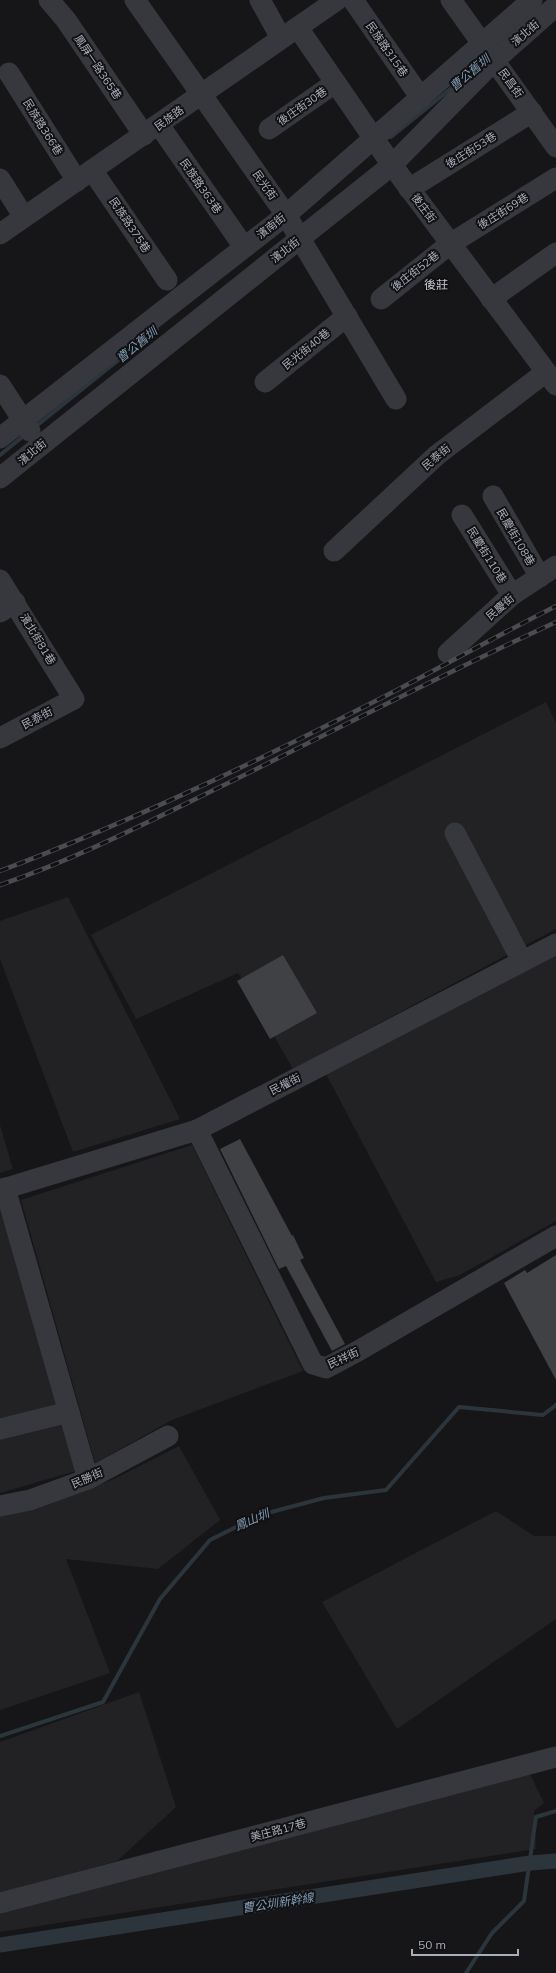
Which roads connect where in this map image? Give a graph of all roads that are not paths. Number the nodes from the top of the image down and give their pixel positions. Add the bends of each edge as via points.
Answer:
1 (48, 0) edge
2 (135, 0) edge
3 (260, 0) edge
4 (337, 0) edge
5 (353, 0) edge
6 (451, 0) edge
7 (532, 0) edge
8 (556, 6) edge
9 (289, 33) junction
10 (490, 53) junction
11 (9, 73) dead end
12 (336, 83) junction
13 (202, 94) junction
14 (421, 98) junction
15 (532, 112) junction
16 (269, 129) dead end
17 (151, 130) junction
18 (374, 139) junction
19 (556, 147) edge
20 (392, 166) junction
21 (85, 176) junction
22 (556, 178) edge
23 (0, 179) edge
24 (409, 189) junction
25 (286, 214) junction
26 (24, 217) junction
27 (0, 234) edge
28 (301, 238) junction
29 (450, 244) junction
30 (244, 247) junction
31 (556, 253) edge
32 (167, 280) dead end
33 (381, 298) dead end
34 (492, 299) junction
35 (347, 316) junction
36 (551, 378) edge
37 (265, 382) dead end
38 (0, 385) edge
39 (396, 398) dead end
40 (32, 433) junction
41 (0, 438) edge
42 (0, 478) edge
43 (493, 496) dead end
44 (462, 516) dead end
45 (334, 551) dead end
46 (548, 572) edge
47 (0, 580) edge
48 (512, 596) junction
49 (7, 607) edge
50 (448, 653) dead end
51 (74, 699) joint
52 (0, 738) edge
53 (455, 833) dead end
54 (556, 944) edge
55 (522, 961) junction
56 (197, 1130) junction
57 (3, 1189) edge
58 (556, 1236) edge
59 (69, 1412) junction
60 (0, 1429) edge
61 (168, 1436) dead end
62 (88, 1479) junction
63 (0, 1506) edge
64 (556, 1757) edge
65 (0, 1903) edge

1 - 17 street, 鳳屏一路365巷
2 - 13 street, 民光街
3 - 9 street, 後庄街
4 - 9 street, 民族路
5 - 14 street, 民族路315巷
6 - 10 street, 民昌街
7 - 10 street, 濱南街
8 - 10 street, 濱北街
9 - 12 street, 後庄街
9 - 13 street, 民族路
10 - 14 street, 濱南街
10 - 15 street, 民昌街
10 - 20 street, 濱北街
11 - 21 street, 民族路366巷
12 - 16 street, 後庄街30巷
12 - 18 street, 後庄街
13 - 17 street, 民族路
13 - 25 street, 民光街
14 - 18 street, 濱南街
15 - 19 street, 民昌街
15 - 24 street, 後庄街53巷
17 - 21 street, 民族路
17 - 30 street, 民族路363巷
18 - 20 street, 後庄街
18 - 25 street, 濱南街
20 - 24 street, 後庄街
20 - 28 street, 濱北街
21 - 26 street, 民族路
21 - 32 street, 民族路375巷
22 - 29 street, 後庄街69巷
23 - 26 street
24 - 29 street, 後庄街
25 - 28 street, 民光街
25 - 30 street, 濱南街
26 - 27 street, 民族路
28 - 35 street, 民光街
28 - 40 street, 濱北街
29 - 33 street, 後庄街52巷
29 - 34 street, 後庄街
30 - 40 street, 濱南街
31 - 34 street
34 - 36 street, 後庄街
35 - 37 street, 民光街40巷
35 - 39 street, 民光街
36 - 45 street, 民泰街 via 437,455
38 - 40 street
40 - 41 street, 濱南街
40 - 42 street, 濱北街
43 - 46 street, 民慶街108巷
44 - 48 street, 民慶街110巷
46 - 48 street, 民慶街
47 - 49 street, 濱北街81巷
48 - 50 street, 民慶街
49 - 51 street, 濱北街81巷
51 - 52 street, 民泰街
53 - 55 street
54 - 55 street, 民權街
55 - 56 street, 民權街
56 - 57 street, 民權街
56 - 58 street, 民祥街 via 313,1364 326,1368 358,1352
57 - 59 street
59 - 60 street
59 - 62 street
61 - 62 street, 民勝街
62 - 63 street, 民勝街 via 30,1500
64 - 65 street, 美庄路17巷

